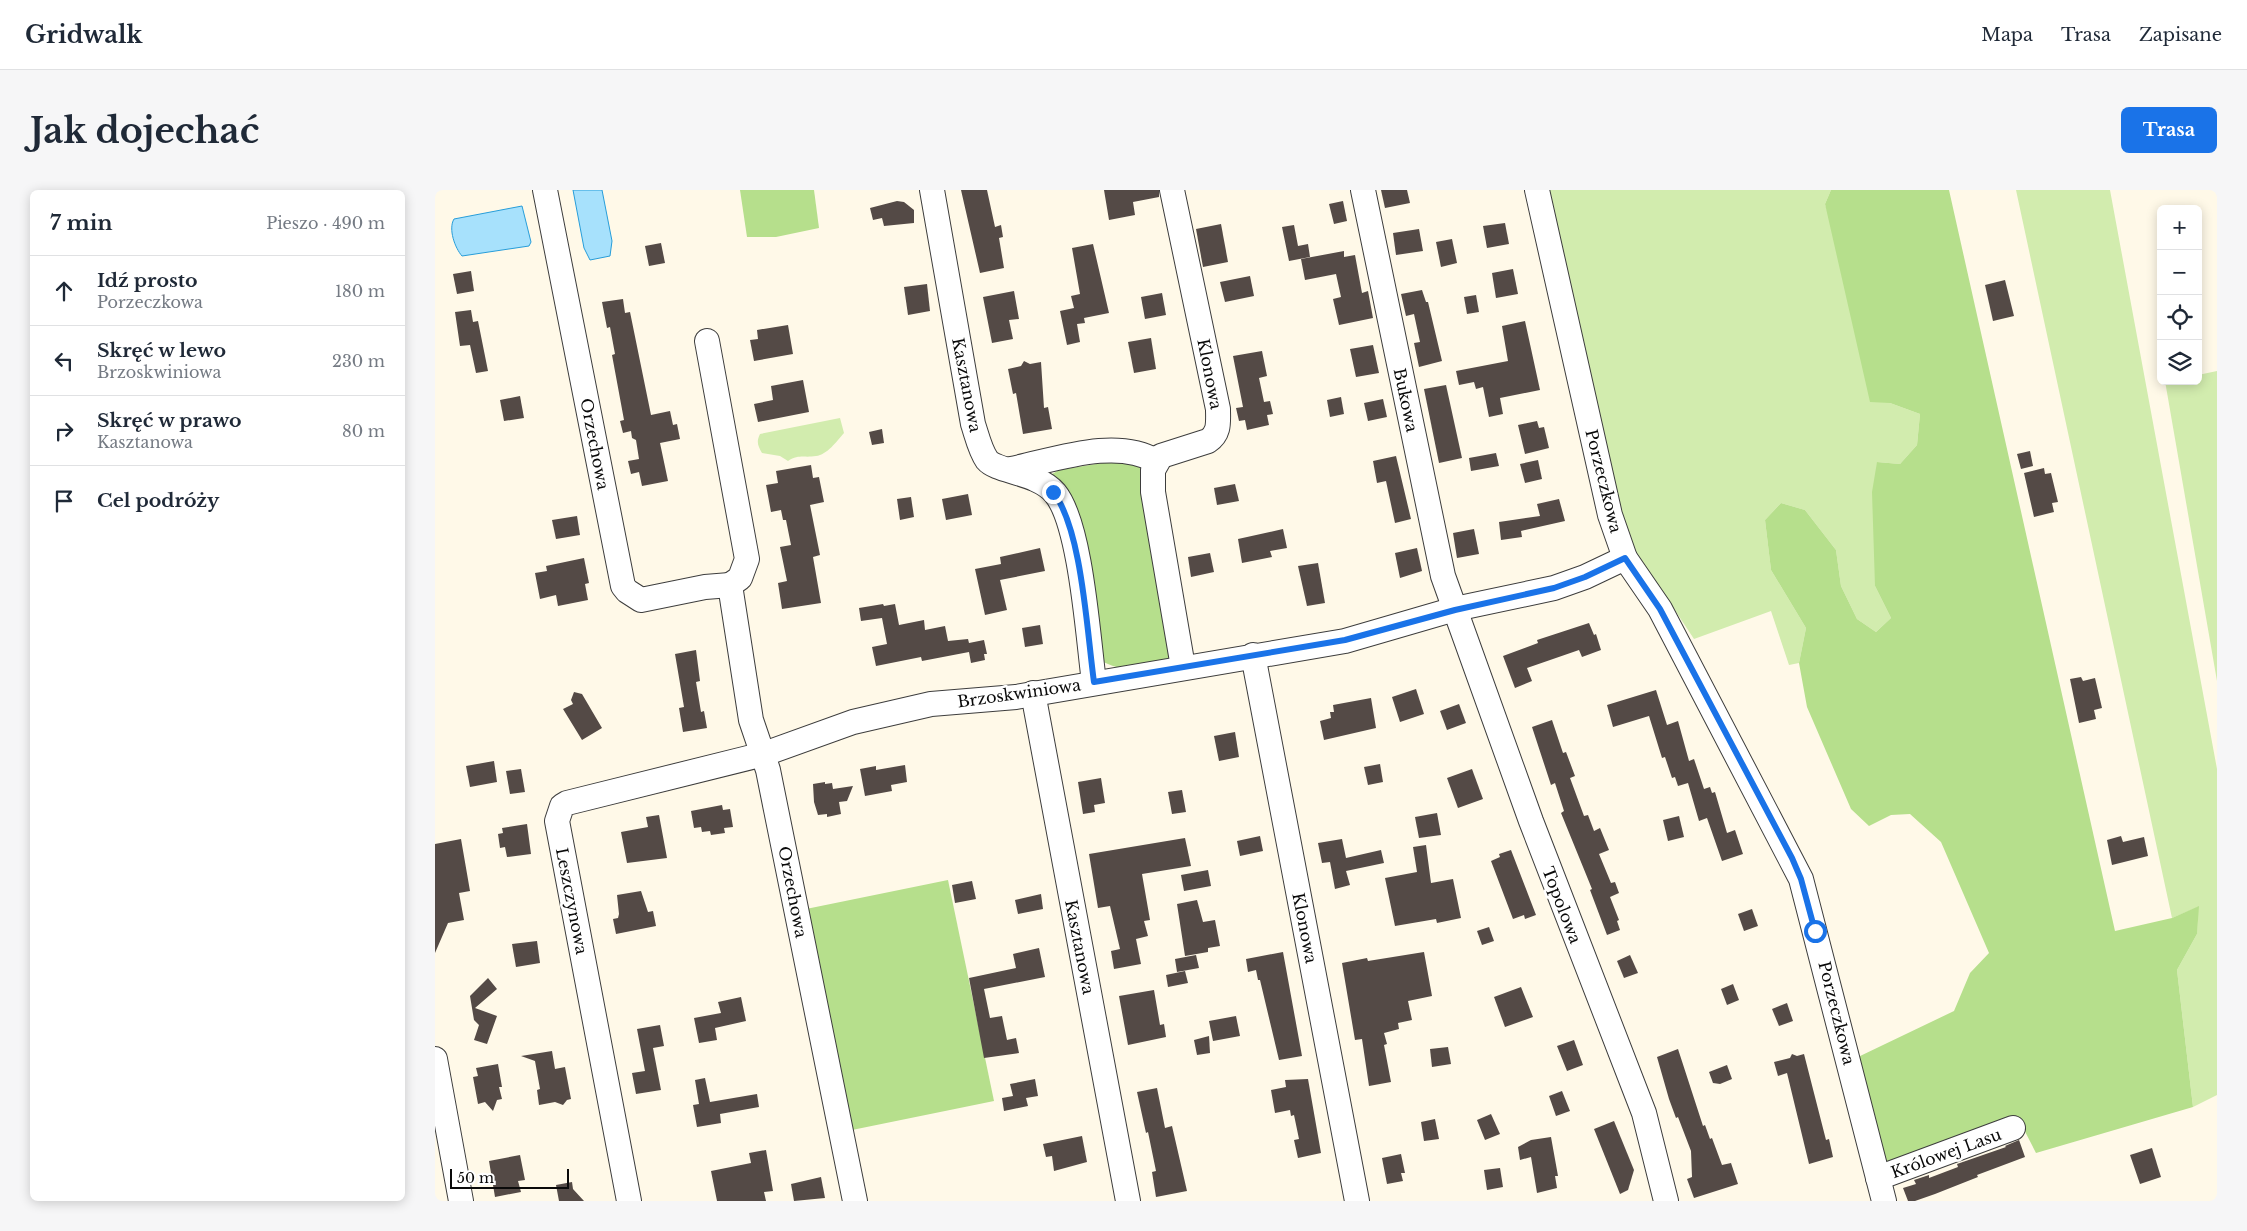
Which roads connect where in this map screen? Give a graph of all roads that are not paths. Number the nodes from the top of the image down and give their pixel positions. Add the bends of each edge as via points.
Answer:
1 (545, 190) edge
2 (931, 190) edge
3 (1172, 190) edge
4 (1363, 190) edge
5 (1537, 190) edge
6 (707, 341) dead end
7 (1156, 461) junction
8 (1011, 469) junction
9 (1625, 558) junction
10 (730, 585) junction
11 (1455, 610) junction
12 (1253, 655) junction
13 (1183, 667) junction
14 (1094, 682) junction
15 (1033, 694) junction
16 (764, 754) junction
17 (435, 1059) edge
18 (2013, 1128) dead end
19 (1878, 1178) junction
20 (461, 1201) edge
21 (629, 1201) edge
22 (855, 1201) edge
23 (1128, 1201) edge
24 (1357, 1201) edge
25 (1666, 1201) edge
26 (1884, 1201) edge

1 - 10 street, Orzechowa via 623,586 641,600
2 - 8 street, Kasztanowa via 973,424 987,460
3 - 7 street, Klonowa via 1218,409 1218,428 1215,436 1208,440 1168,452
4 - 11 street, Bukowa via 1443,576
5 - 9 street, Porzeczkowa via 1610,515
6 - 10 street via 747,559 740,578
7 - 8 street via 1124,450 1105,450
7 - 13 street via 1153,492
8 - 14 street, Kasztanowa via 1044,483 1061,501 1068,516
9 - 11 street, Brzoskwiniowa via 1554,588
9 - 19 street, Porzeczkowa via 1660,609 1801,879
10 - 16 street, Orzechowa via 753,732
11 - 12 street, Brzoskwiniowa via 1345,640
11 - 25 street, Topolowa via 1531,821 1643,1113
12 - 13 street, Brzoskwiniowa
12 - 24 street, Klonowa
13 - 14 street, Brzoskwiniowa
14 - 15 street, Brzoskwiniowa
15 - 16 street, Brzoskwiniowa via 931,704 863,720
15 - 23 street, Kasztanowa
16 - 21 street, Leszczynowa via 567,803 561,806 558,814
16 - 22 street, Orzechowa
17 - 20 street
18 - 19 street, Królowej Lasu
19 - 26 street, Porzeczkowa

